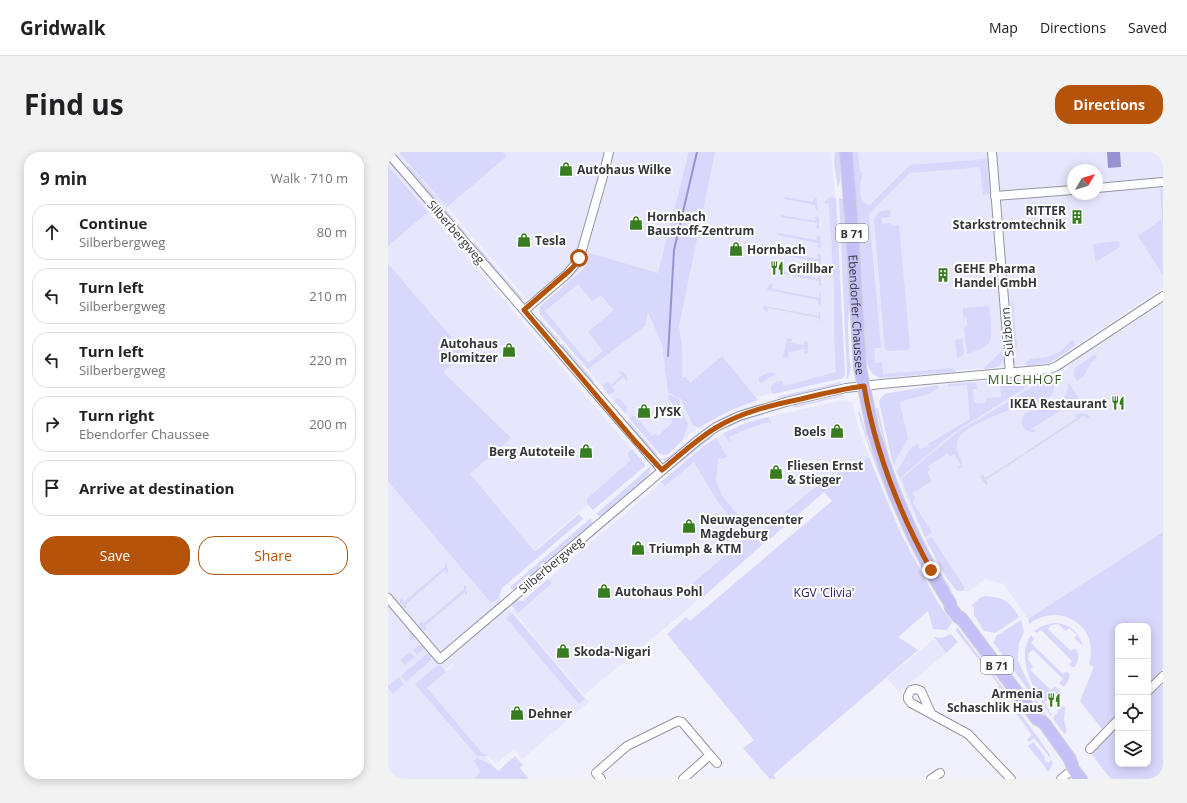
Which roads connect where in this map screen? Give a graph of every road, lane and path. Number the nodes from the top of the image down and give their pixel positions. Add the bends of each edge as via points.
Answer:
1 (609, 152) edge
2 (846, 152) edge
3 (992, 152) edge
4 (388, 153) edge
5 (1163, 182) edge
6 (1103, 187) edge
7 (1067, 190) edge
8 (995, 196) junction
9 (1163, 296) edge
10 (524, 310) junction
11 (1010, 373) junction
12 (864, 386) junction
13 (662, 470) junction
14 (388, 598) edge
15 (1163, 676) edge
16 (1151, 688) edge
17 (931, 713) dead end
18 (1115, 723) edge
19 (1090, 749) dead end
20 (710, 755) junction
21 (717, 763) dead end
22 (940, 773) dead end
23 (1077, 774) edge
24 (601, 779) edge
25 (683, 779) edge
26 (931, 779) edge
27 (1011, 779) edge
28 (1061, 779) edge

1 - 10 street via 582,250 576,262 567,274
2 - 12 main road, Ebendorfer Chaussee / B 71 via 860,361
3 - 8 street, Sülzborn
4 - 10 street, Silberbergweg
5 - 6 street
7 - 8 street
8 - 11 street, Sülzborn
9 - 11 street, Sülzborn via 1053,368
10 - 13 street, Silberbergweg
11 - 12 street, Sülzborn
12 - 13 street, Silberbergweg via 786,402 733,418 716,427
12 - 23 main road, Ebendorfer Chaussee / B 71 via 875,438 897,501 924,557 950,603 962,613 961,618 1037,719 1044,723 1070,759
13 - 14 street, Silberbergweg via 440,659
15 - 16 street
17 - 27 street via 968,734
18 - 19 street
20 - 21 street
20 - 24 street via 682,722 677,721 628,746 596,773
20 - 25 street
22 - 26 street
23 - 28 street

